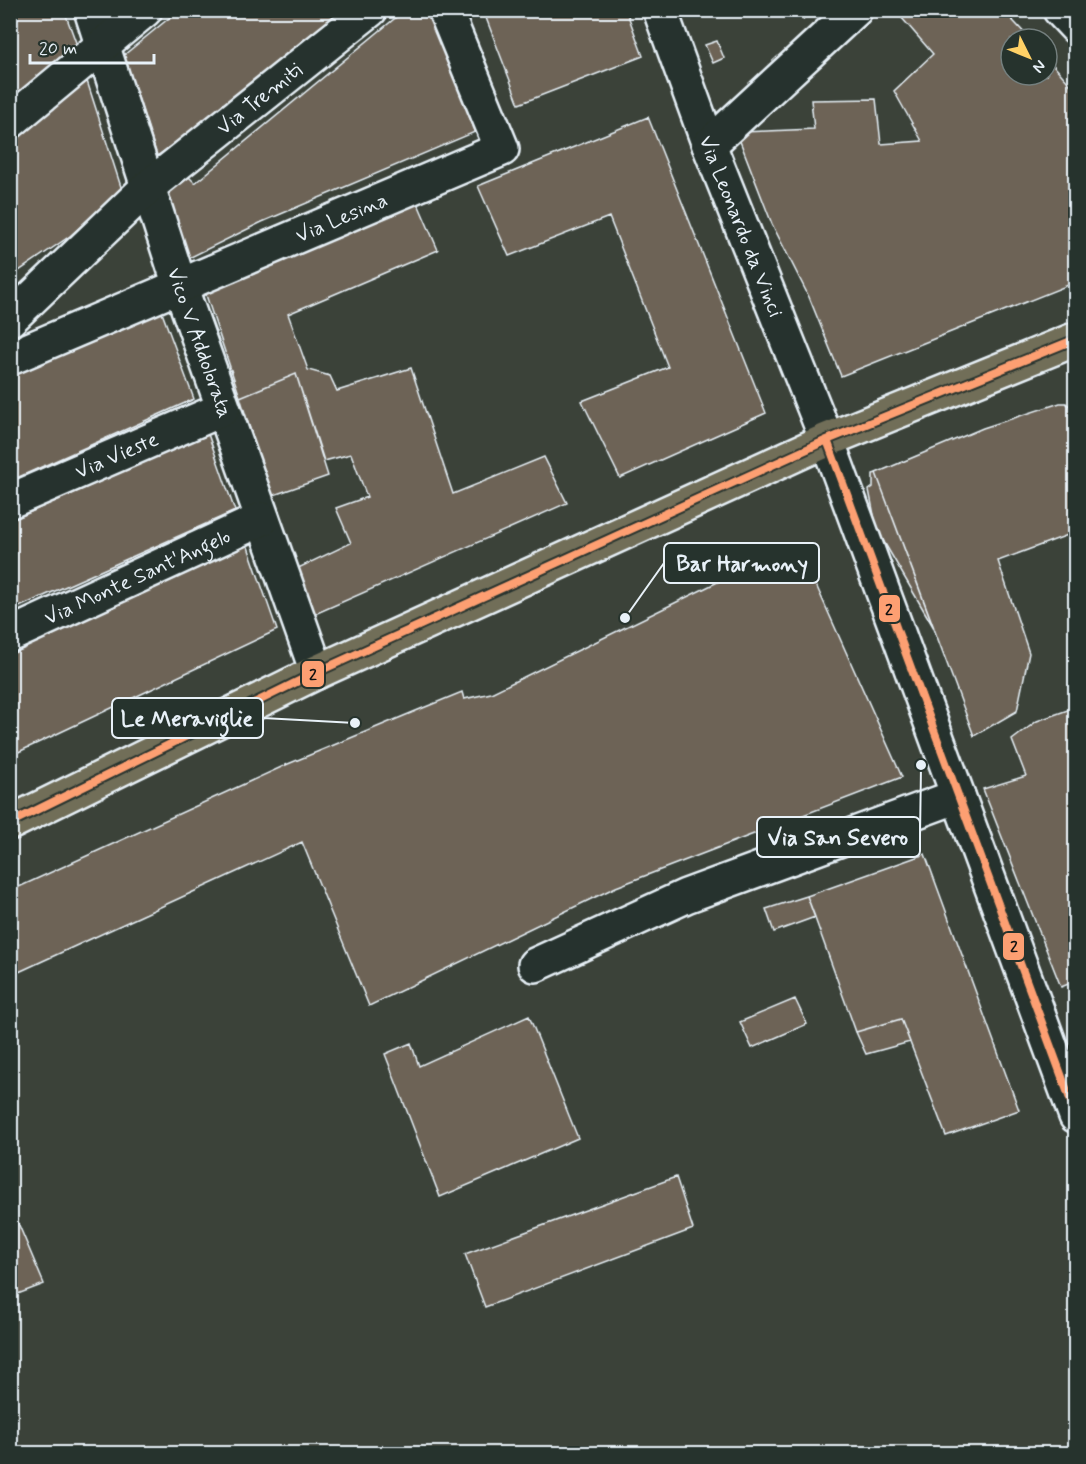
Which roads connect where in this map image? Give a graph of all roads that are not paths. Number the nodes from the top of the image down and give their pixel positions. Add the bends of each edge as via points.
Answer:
1 (91, 10) edge
2 (145, 10) edge
3 (370, 10) edge
4 (445, 10) edge
5 (660, 10) edge
6 (855, 10) edge
7 (1060, 10) edge
8 (1076, 27) edge
9 (103, 46) junction
10 (10, 122) edge
11 (709, 144) junction
12 (148, 187) junction
13 (180, 286) junction
14 (10, 319) edge
15 (1076, 339) edge
16 (10, 358) edge
17 (223, 408) junction
18 (827, 440) junction
19 (10, 501) edge
20 (262, 519) junction
21 (10, 635) edge
22 (317, 672) junction
23 (958, 796) junction
24 (10, 823) edge
25 (535, 965) dead end
26 (1066, 1064) edge
27 (1076, 1116) edge

1 - 9 street, Vico V Addolorata
2 - 9 street
3 - 12 street, Via Tremiti
4 - 13 street, Via Lesina via 502,149
5 - 11 street, Via Leonardo da Vinci
6 - 11 street
7 - 8 street
9 - 10 street
9 - 12 street, Vico V Addolorata
11 - 18 street, Via Leonardo da Vinci
12 - 13 street, Vico V Addolorata
12 - 14 street, Via Tremiti
13 - 16 street, Via Lesina
13 - 17 street, Vico V Addolorata
15 - 18 main road
17 - 19 street, Via Vieste
17 - 20 street, Vico V Addolorata
18 - 22 main road
18 - 23 street, Via Leonardo da Vinci
20 - 21 street, Via Monte Sant'Angelo
20 - 22 street, Vico V Addolorata
22 - 24 main road
23 - 25 street via 686,897
23 - 26 street, Via Leonardo da Vinci
26 - 27 street, Via Leonardo da Vinci

